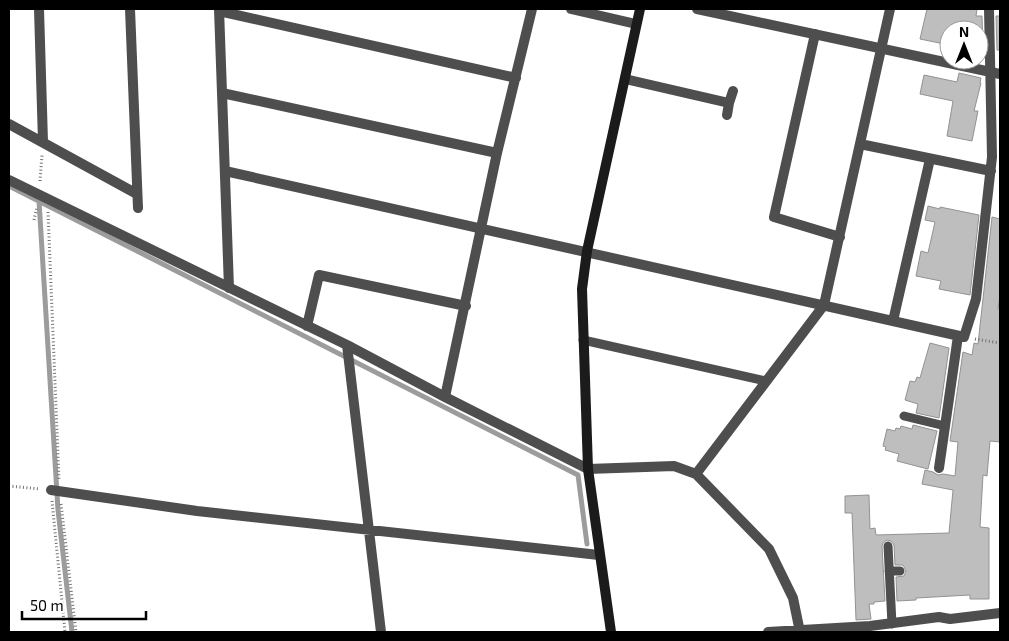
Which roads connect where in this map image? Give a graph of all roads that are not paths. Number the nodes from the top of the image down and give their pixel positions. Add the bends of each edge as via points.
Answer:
1 (39, 9) edge
2 (130, 9) edge
3 (532, 9) edge
4 (571, 9) edge
5 (640, 9) edge
6 (697, 9) edge
7 (890, 9) edge
8 (989, 9) edge
9 (219, 10) edge
10 (636, 24) junction
11 (816, 34) junction
12 (881, 49) junction
13 (989, 72) junction
14 (1000, 74) edge
15 (516, 78) junction
16 (624, 79) junction
17 (733, 90) dead end
18 (222, 93) junction
19 (729, 103) junction
20 (726, 115) dead end
21 (9, 124) edge
22 (44, 142) junction
23 (860, 144) junction
24 (498, 153) junction
25 (930, 159) junction
26 (225, 171) junction
27 (991, 171) junction
28 (9, 180) edge
29 (137, 194) junction
30 (138, 208) dead end
31 (482, 229) junction
32 (840, 237) junction
33 (587, 251) junction
34 (229, 288) junction
35 (824, 305) junction
36 (466, 306) junction
37 (893, 321) junction
38 (307, 326) junction
39 (961, 336) junction
40 (583, 340) junction
41 (347, 345) junction
42 (766, 381) junction
43 (445, 397) junction
44 (904, 416) dead end
45 (945, 426) junction
46 (939, 468) dead end
47 (588, 469) junction
48 (696, 474) junction
49 (55, 491) road end
50 (369, 529) junction
51 (888, 546) dead end
52 (599, 555) junction
53 (900, 571) dead end
54 (889, 572) junction
55 (1000, 613) edge
56 (892, 624) junction
57 (870, 629) edge
58 (381, 632) edge
59 (611, 632) edge
60 (768, 632) edge
61 (800, 632) edge

1 - 22 street
2 - 29 street
3 - 15 street
4 - 10 street
5 - 10 street
6 - 11 street
7 - 12 street
8 - 13 street
9 - 15 street
9 - 18 street
10 - 16 street
11 - 12 street
11 - 32 street via 774,217
12 - 13 street
12 - 23 street
13 - 14 street
13 - 27 street
15 - 24 street
16 - 19 street
16 - 33 street
17 - 19 street
18 - 24 street
18 - 26 street
19 - 20 street
21 - 22 street
22 - 29 street
23 - 25 street
23 - 32 street
24 - 31 street
25 - 27 street
25 - 37 street
26 - 31 street
26 - 34 street
27 - 39 street via 976,299
28 - 34 street
29 - 30 street
31 - 33 street
31 - 36 street
32 - 35 street
33 - 35 street
33 - 40 street via 582,289
34 - 38 street
35 - 37 street
35 - 42 street
36 - 38 street via 319,275
36 - 43 street
37 - 39 street
38 - 41 street
39 - 45 street
40 - 42 lane
40 - 47 street
41 - 43 street
41 - 50 street
42 - 48 street
43 - 47 street
44 - 45 lane
45 - 46 street
47 - 48 street via 674,466
47 - 52 street
48 - 61 street via 769,549 793,598
49 - 50 street via 197,511
50 - 52 street
50 - 58 street
51 - 54 lane
52 - 59 street
53 - 54 lane
54 - 56 lane
55 - 56 street
56 - 57 street
57 - 61 street
60 - 61 street

